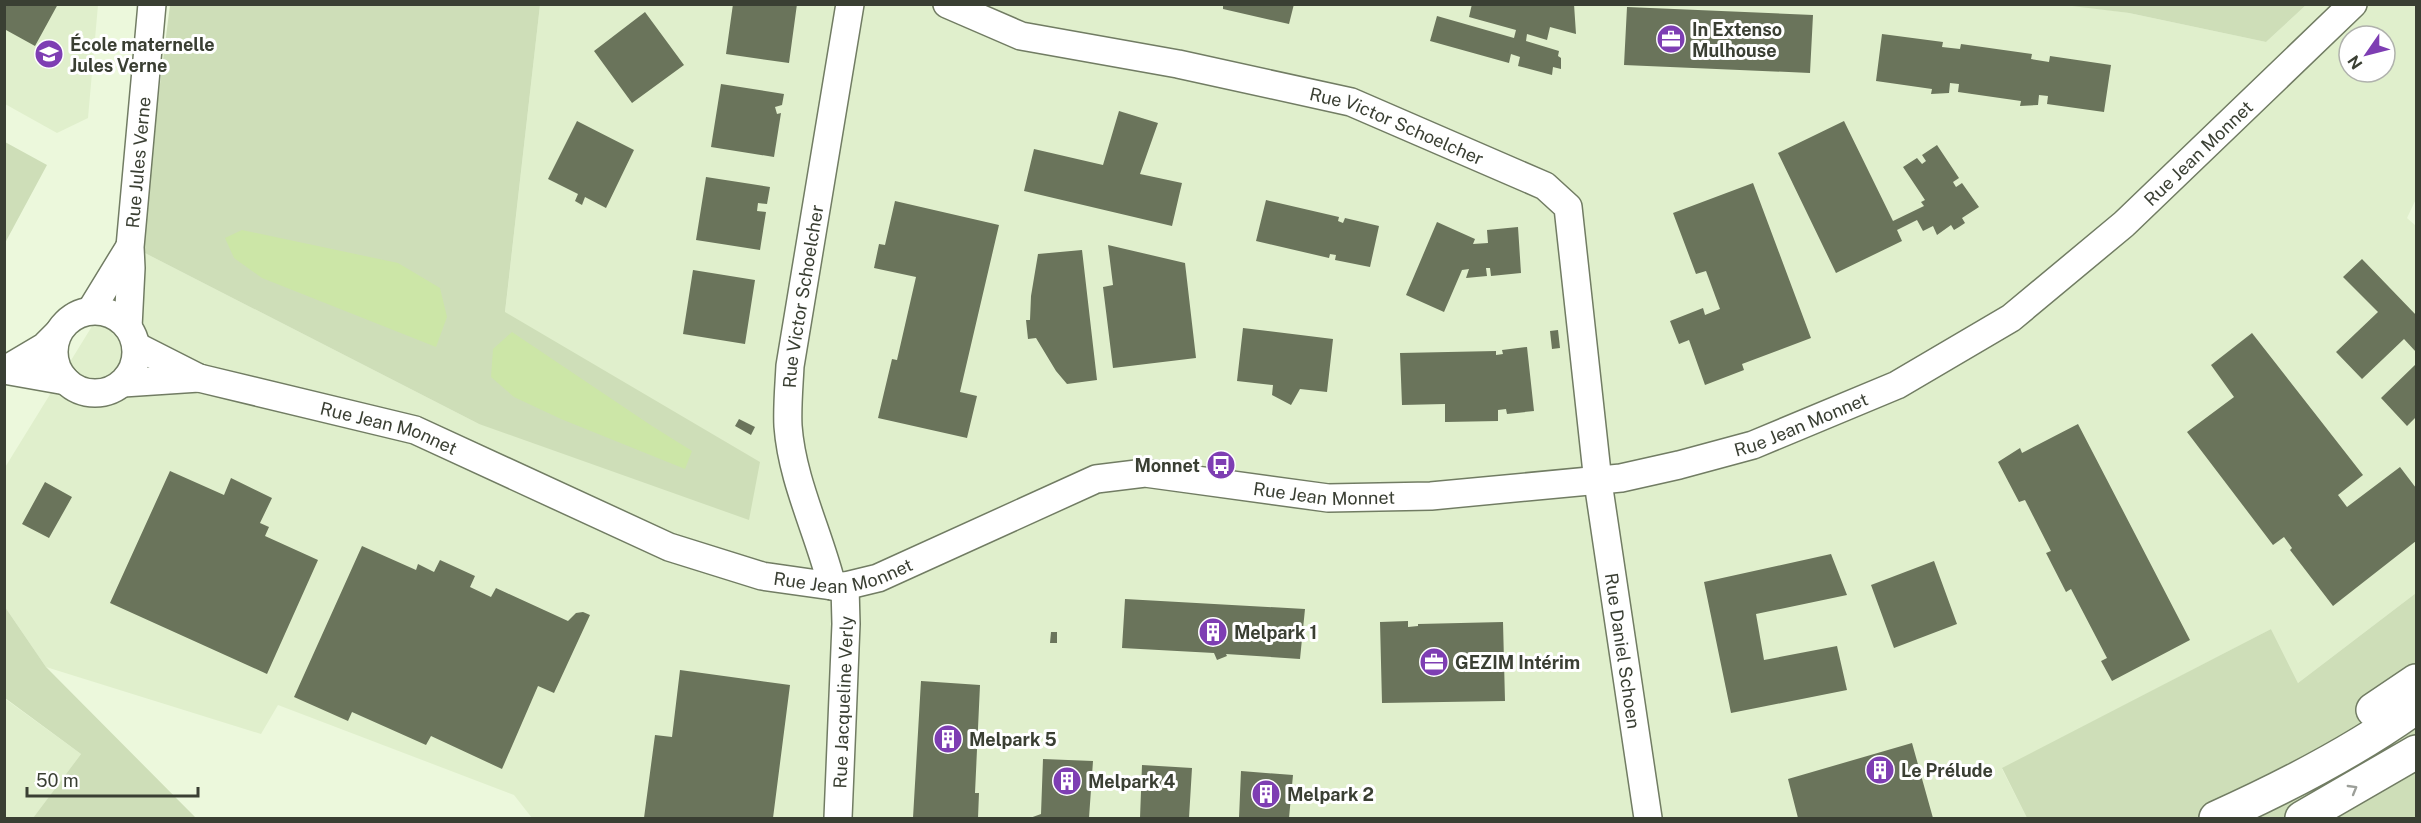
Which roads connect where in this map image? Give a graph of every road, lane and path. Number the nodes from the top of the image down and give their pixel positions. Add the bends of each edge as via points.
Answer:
1 (152, 4) edge
2 (849, 4) edge
3 (947, 4) edge
4 (2353, 4) edge
5 (130, 247) junction
6 (91, 310) junction
7 (58, 333) junction
8 (132, 336) junction
9 (5, 370) edge
10 (199, 378) junction
11 (66, 381) junction
12 (123, 383) junction
13 (1598, 482) junction
14 (838, 586) junction
15 (2416, 681) edge
16 (2416, 707) edge
17 (2416, 752) edge
18 (2263, 797) junction
19 (838, 819) edge
20 (1648, 819) edge
21 (2216, 819) edge
22 (2302, 819) edge

1 - 5 street, Rue Jules Verne
2 - 14 street, Rue Victor Schoelcher via 790,366 788,427 800,487
3 - 13 street, Rue Victor Schoelcher via 1021,36 1178,64 1351,102 1545,186 1568,207
4 - 13 street, Rue Jean Monnet via 2124,224 1998,328 1897,385 1753,445
5 - 6 street, Rue Jules Verne
5 - 8 street, Rue Jules Verne
6 - 7 street via 72,317
6 - 8 street via 112,314
7 - 9 street via 44,347
7 - 11 street via 53,353
8 - 10 street, Rue Jean Monnet
8 - 12 street via 134,366
9 - 11 street
10 - 12 street, Rue Jean Monnet
10 - 14 street, Rue Jean Monnet via 415,430 669,547 762,576
11 - 12 street via 83,392 94,393 104,393
13 - 14 street, Rue Jean Monnet via 1431,496 1328,498 1145,473 1096,479 878,578
13 - 20 street, Rue Daniel Schoen
14 - 19 street, Rue Jacqueline Verly via 846,624
15 - 18 highway via 2314,749
16 - 18 highway
22 -> 17 highway
18 - 21 highway

